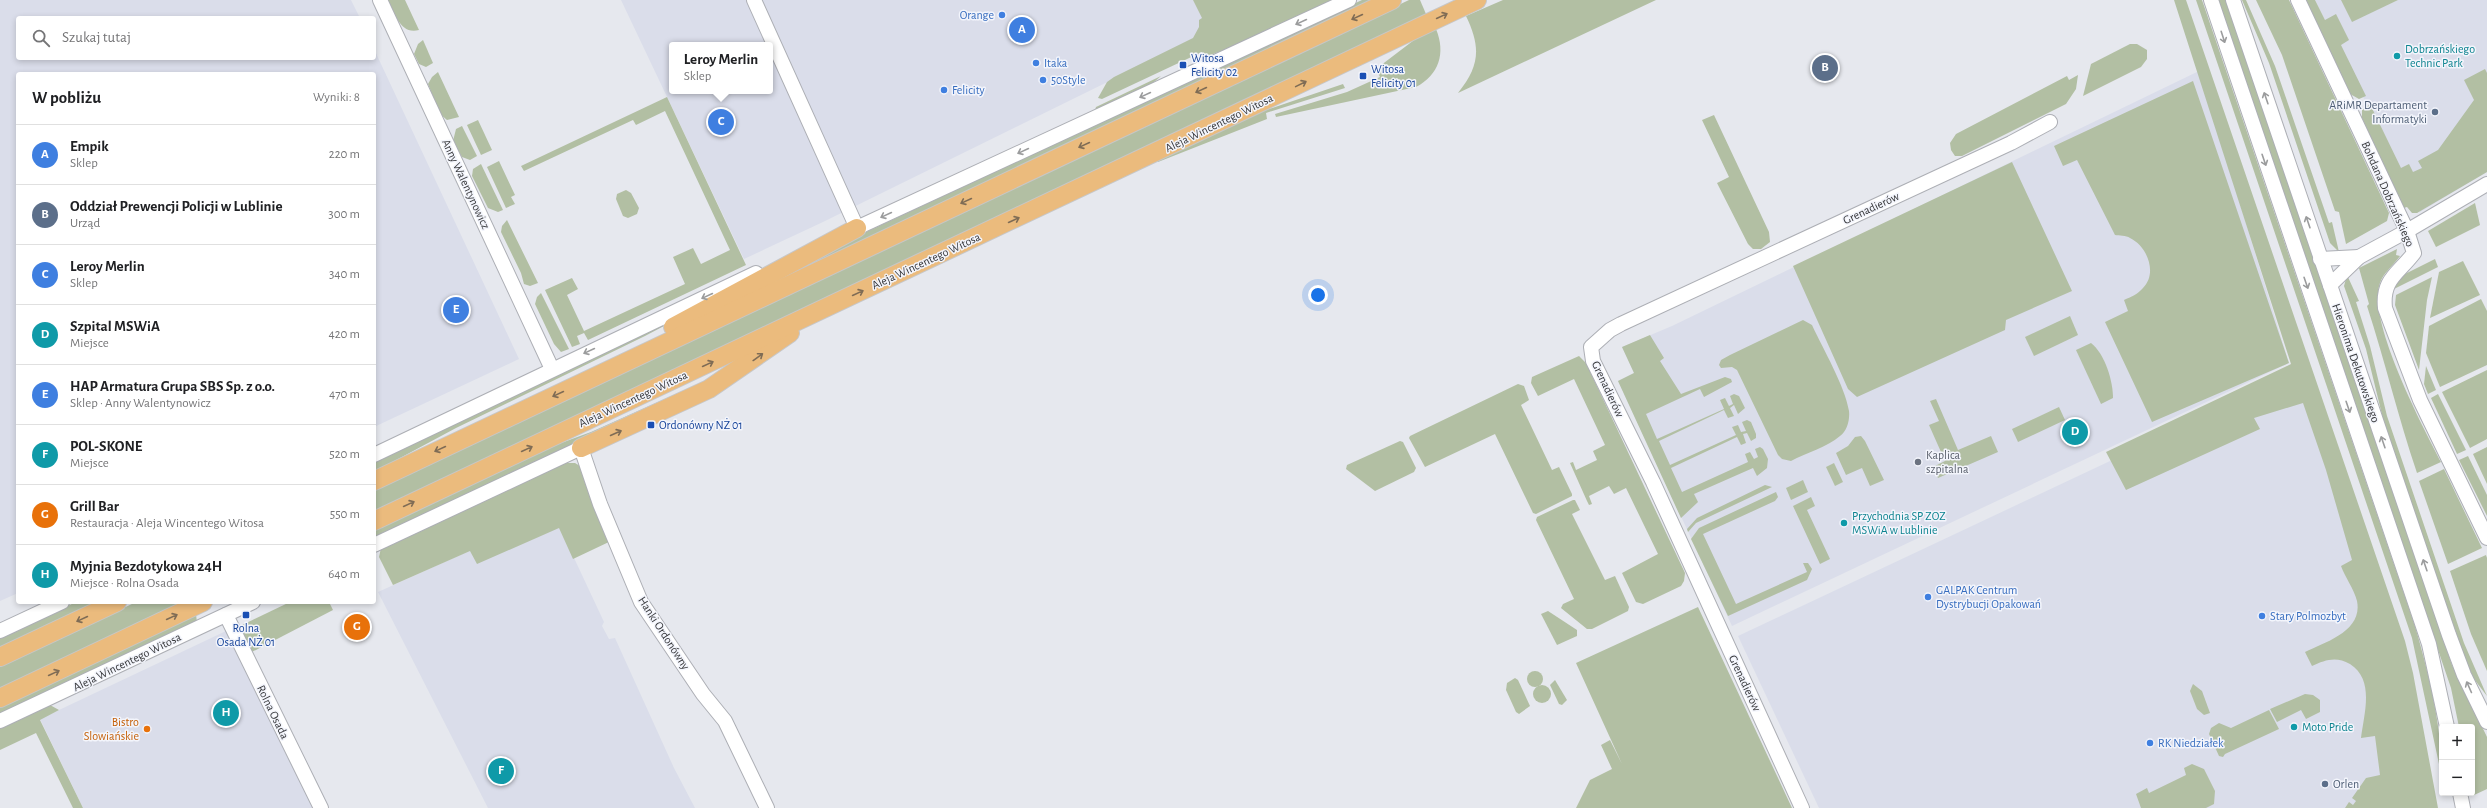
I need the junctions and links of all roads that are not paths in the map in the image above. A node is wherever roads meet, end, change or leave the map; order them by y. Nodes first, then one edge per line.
1 (380, 0) edge
2 (754, 0) edge
3 (1349, 0) edge
4 (1392, 0) edge
5 (2211, 0) edge
6 (2233, 0) edge
7 (2298, 0) edge
8 (1472, 2) edge
9 (773, 42) edge
10 (773, 42) edge
11 (2050, 122) dead end
12 (1149, 169) dead end
13 (2487, 184) edge
14 (1043, 206) junction
15 (857, 228) junction
16 (2407, 231) junction
17 (2359, 256) junction
18 (2320, 258) junction
19 (2330, 285) junction
20 (823, 309) junction
21 (618, 365) junction
22 (552, 369) junction
23 (581, 448) junction
24 (376, 454) edge
25 (376, 480) edge
26 (376, 520) edge
27 (2487, 538) edge
28 (376, 544) edge
29 (58, 604) edge
30 (113, 604) edge
31 (199, 604) edge
32 (249, 604) edge
33 (226, 615) junction
34 (0, 630) edge
35 (0, 657) edge
36 (0, 698) edge
37 (0, 721) edge
38 (2487, 722) edge
39 (2446, 724) edge
40 (2461, 796) edge
41 (321, 808) edge
42 (768, 808) edge
43 (1802, 808) edge
44 (2463, 808) edge

1 - 22 street, Anny Walentynowicz
2 - 10 street
3 -> 15 street
4 -> 21 main road
5 -> 39 street, Hieronima Dekutowskiego
18 -> 6 street, Hieronima Dekutowskiego
7 - 16 street, Bohdana Dobrzańskiego
14 -> 8 main road, Aleja Wincentego Witosa
9 - 15 street
11 - 43 street, Grenadierów
12 - 14 main road
13 - 16 street
20 -> 14 main road, Aleja Wincentego Witosa
15 - 21 main road
15 -> 22 street
16 - 17 street
16 - 27 street, Bohdana Dobrzańskiego
17 - 18 street
17 - 19 street
18 - 19 street, Hieronima Dekutowskiego
38 -> 19 street, Hieronima Dekutowskiego
23 -> 20 main road
26 -> 20 main road, Aleja Wincentego Witosa
21 -> 25 main road
22 - 24 street
23 - 28 street, Aleja Wincentego Witosa
23 - 42 street, Hanki Ordonówny
29 - 34 street
30 -> 35 main road
36 -> 31 main road, Aleja Wincentego Witosa
32 - 33 street, Aleja Wincentego Witosa
33 - 37 street, Aleja Wincentego Witosa
33 - 41 street, Rolna Osada
40 - 44 street

